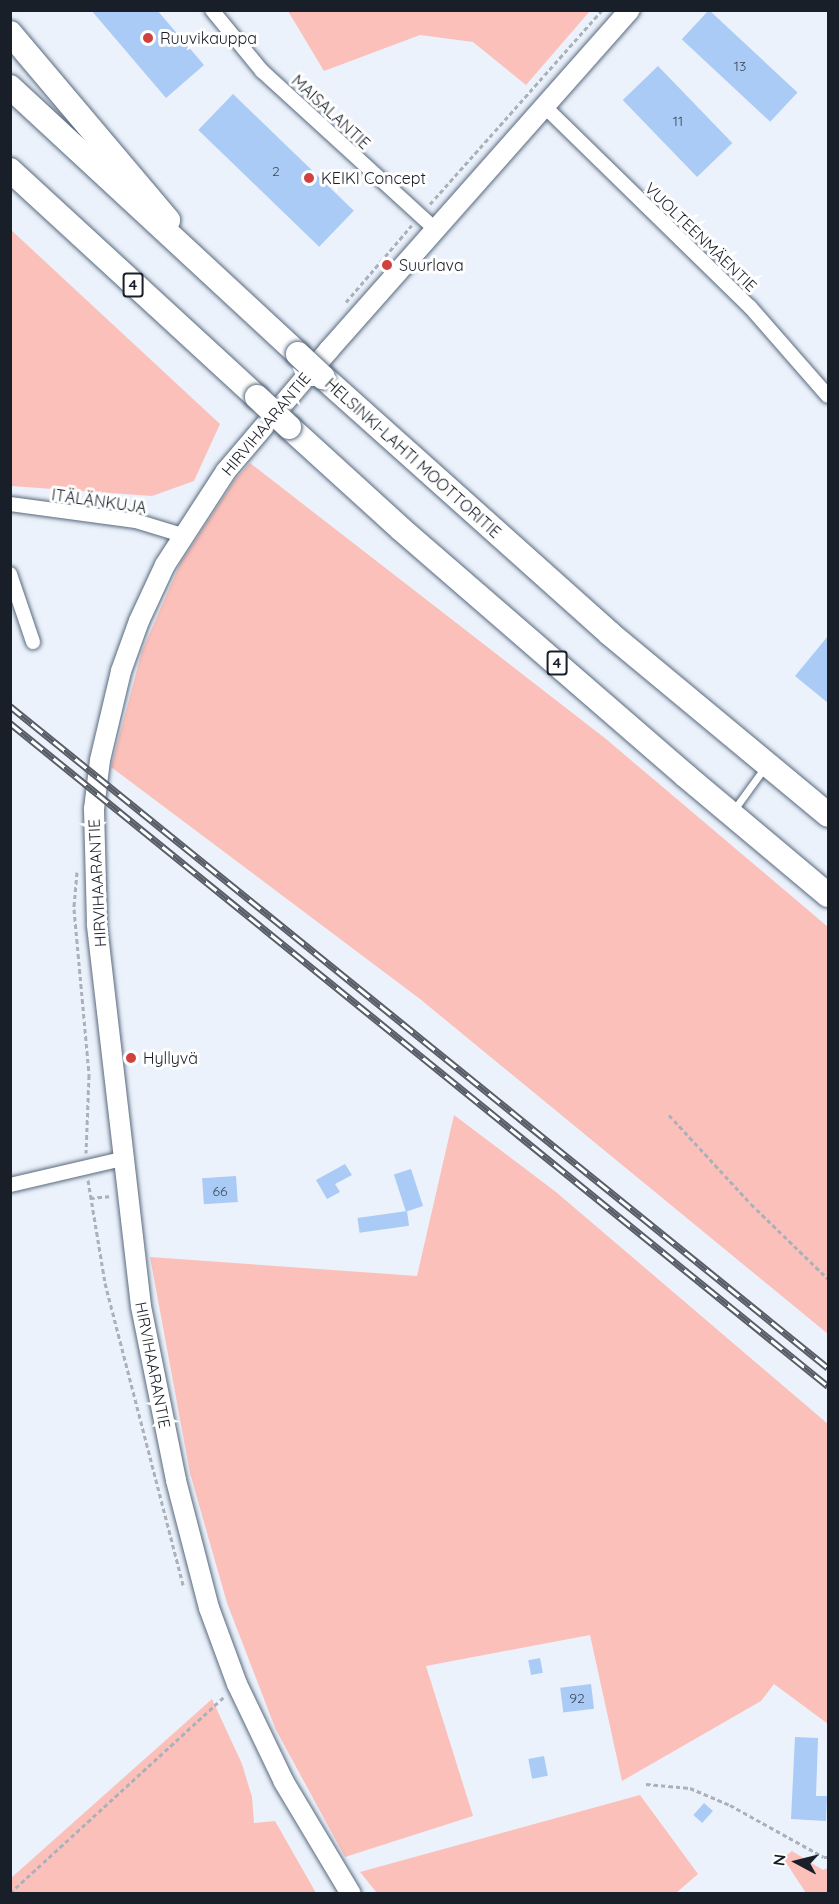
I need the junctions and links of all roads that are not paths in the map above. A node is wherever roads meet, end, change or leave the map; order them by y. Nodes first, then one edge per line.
1 (212, 10) edge
2 (630, 10) edge
3 (10, 33) edge
4 (10, 87) edge
5 (545, 107) junction
6 (10, 170) edge
7 (436, 230) junction
8 (213, 278) junction
9 (828, 396) edge
10 (10, 504) edge
11 (182, 535) junction
12 (10, 574) edge
13 (33, 642) dead end
14 (766, 765) junction
15 (731, 813) junction
16 (828, 815) edge
17 (828, 895) edge
18 (122, 1159) junction
19 (10, 1185) edge
20 (351, 1893) edge

1 - 7 street, MAISALANTIE
2 - 5 street, HIRVIHAARANTIE
3 - 8 highway
4 - 8 highway, HELSINKI-LAHTI MOOTTORITIE
5 - 7 street, HIRVIHAARANTIE
5 - 9 street, VUOLTEENMÄENTIE
6 - 15 highway, 4, bridge
7 - 11 street, HIRVIHAARANTIE
8 - 14 highway, HELSINKI-LAHTI MOOTTORITIE, bridge
10 - 11 street, ITÄLÄNKUJA
11 - 18 street, HIRVIHAARANTIE
12 - 13 street
14 - 15 lane
14 - 16 highway, HELSINKI-LAHTI MOOTTORITIE
15 - 17 highway, 4
18 - 19 street
18 - 20 street, HIRVIHAARANTIE

